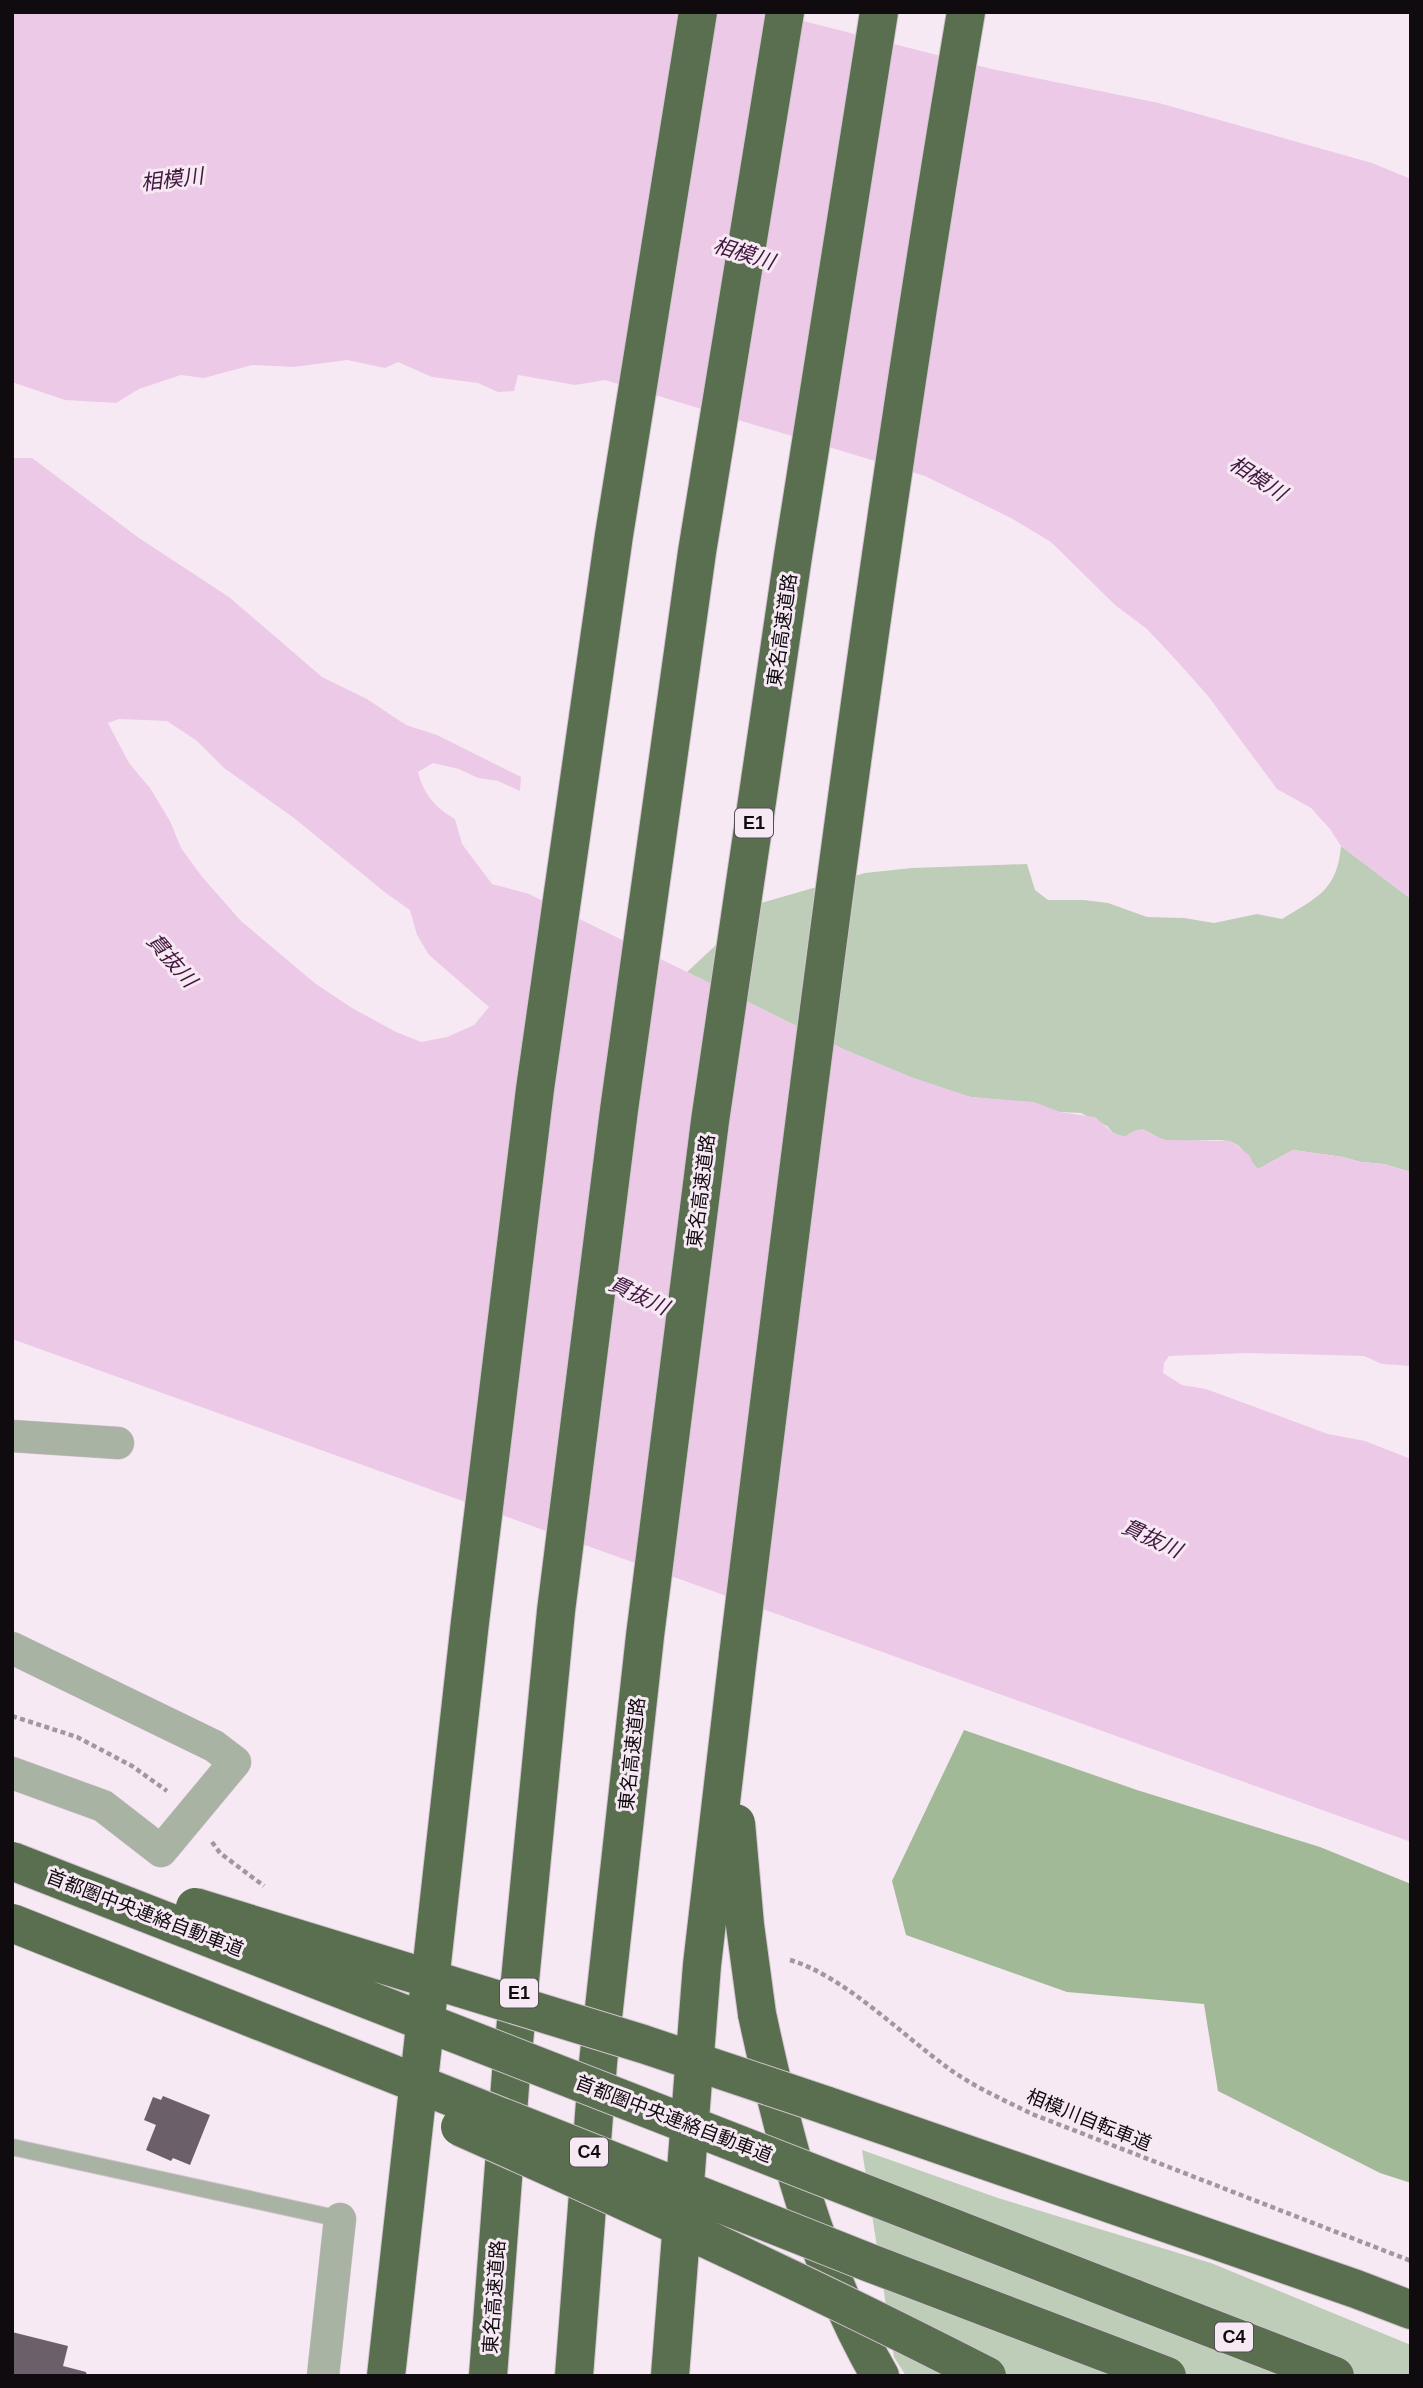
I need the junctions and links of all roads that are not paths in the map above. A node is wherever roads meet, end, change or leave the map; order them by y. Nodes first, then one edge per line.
1 (698, 12) edge
2 (785, 12) edge
3 (879, 12) edge
4 (967, 12) edge
5 (12, 1436) edge
6 (118, 1443) dead end
7 (12, 1648) edge
8 (738, 1656) junction
9 (12, 1773) edge
10 (12, 1851) edge
11 (12, 1861) edge
12 (12, 1923) edge
13 (12, 1940) edge
14 (12, 2147) edge
15 (341, 2219) joint
16 (1411, 2311) edge
17 (323, 2376) edge
18 (386, 2376) edge
19 (488, 2376) edge
20 (574, 2376) edge
21 (670, 2376) edge
22 (880, 2376) edge
23 (987, 2376) edge
24 (1167, 2376) edge
25 (1335, 2376) edge

1 - 18 highway, bridge
2 - 19 highway, 東名高速道路 / E1
3 - 20 highway, 東名高速道路 / E1
4 - 8 highway
5 - 6 street
7 - 9 street
8 - 21 highway, bridge
8 - 22 highway, bridge
10 - 16 highway, bridge
11 - 25 highway, 首都圏中央連絡自動車道 / C4, bridge
12 - 24 highway, C4, bridge
13 - 23 highway, bridge
14 - 15 lane
15 - 17 street

